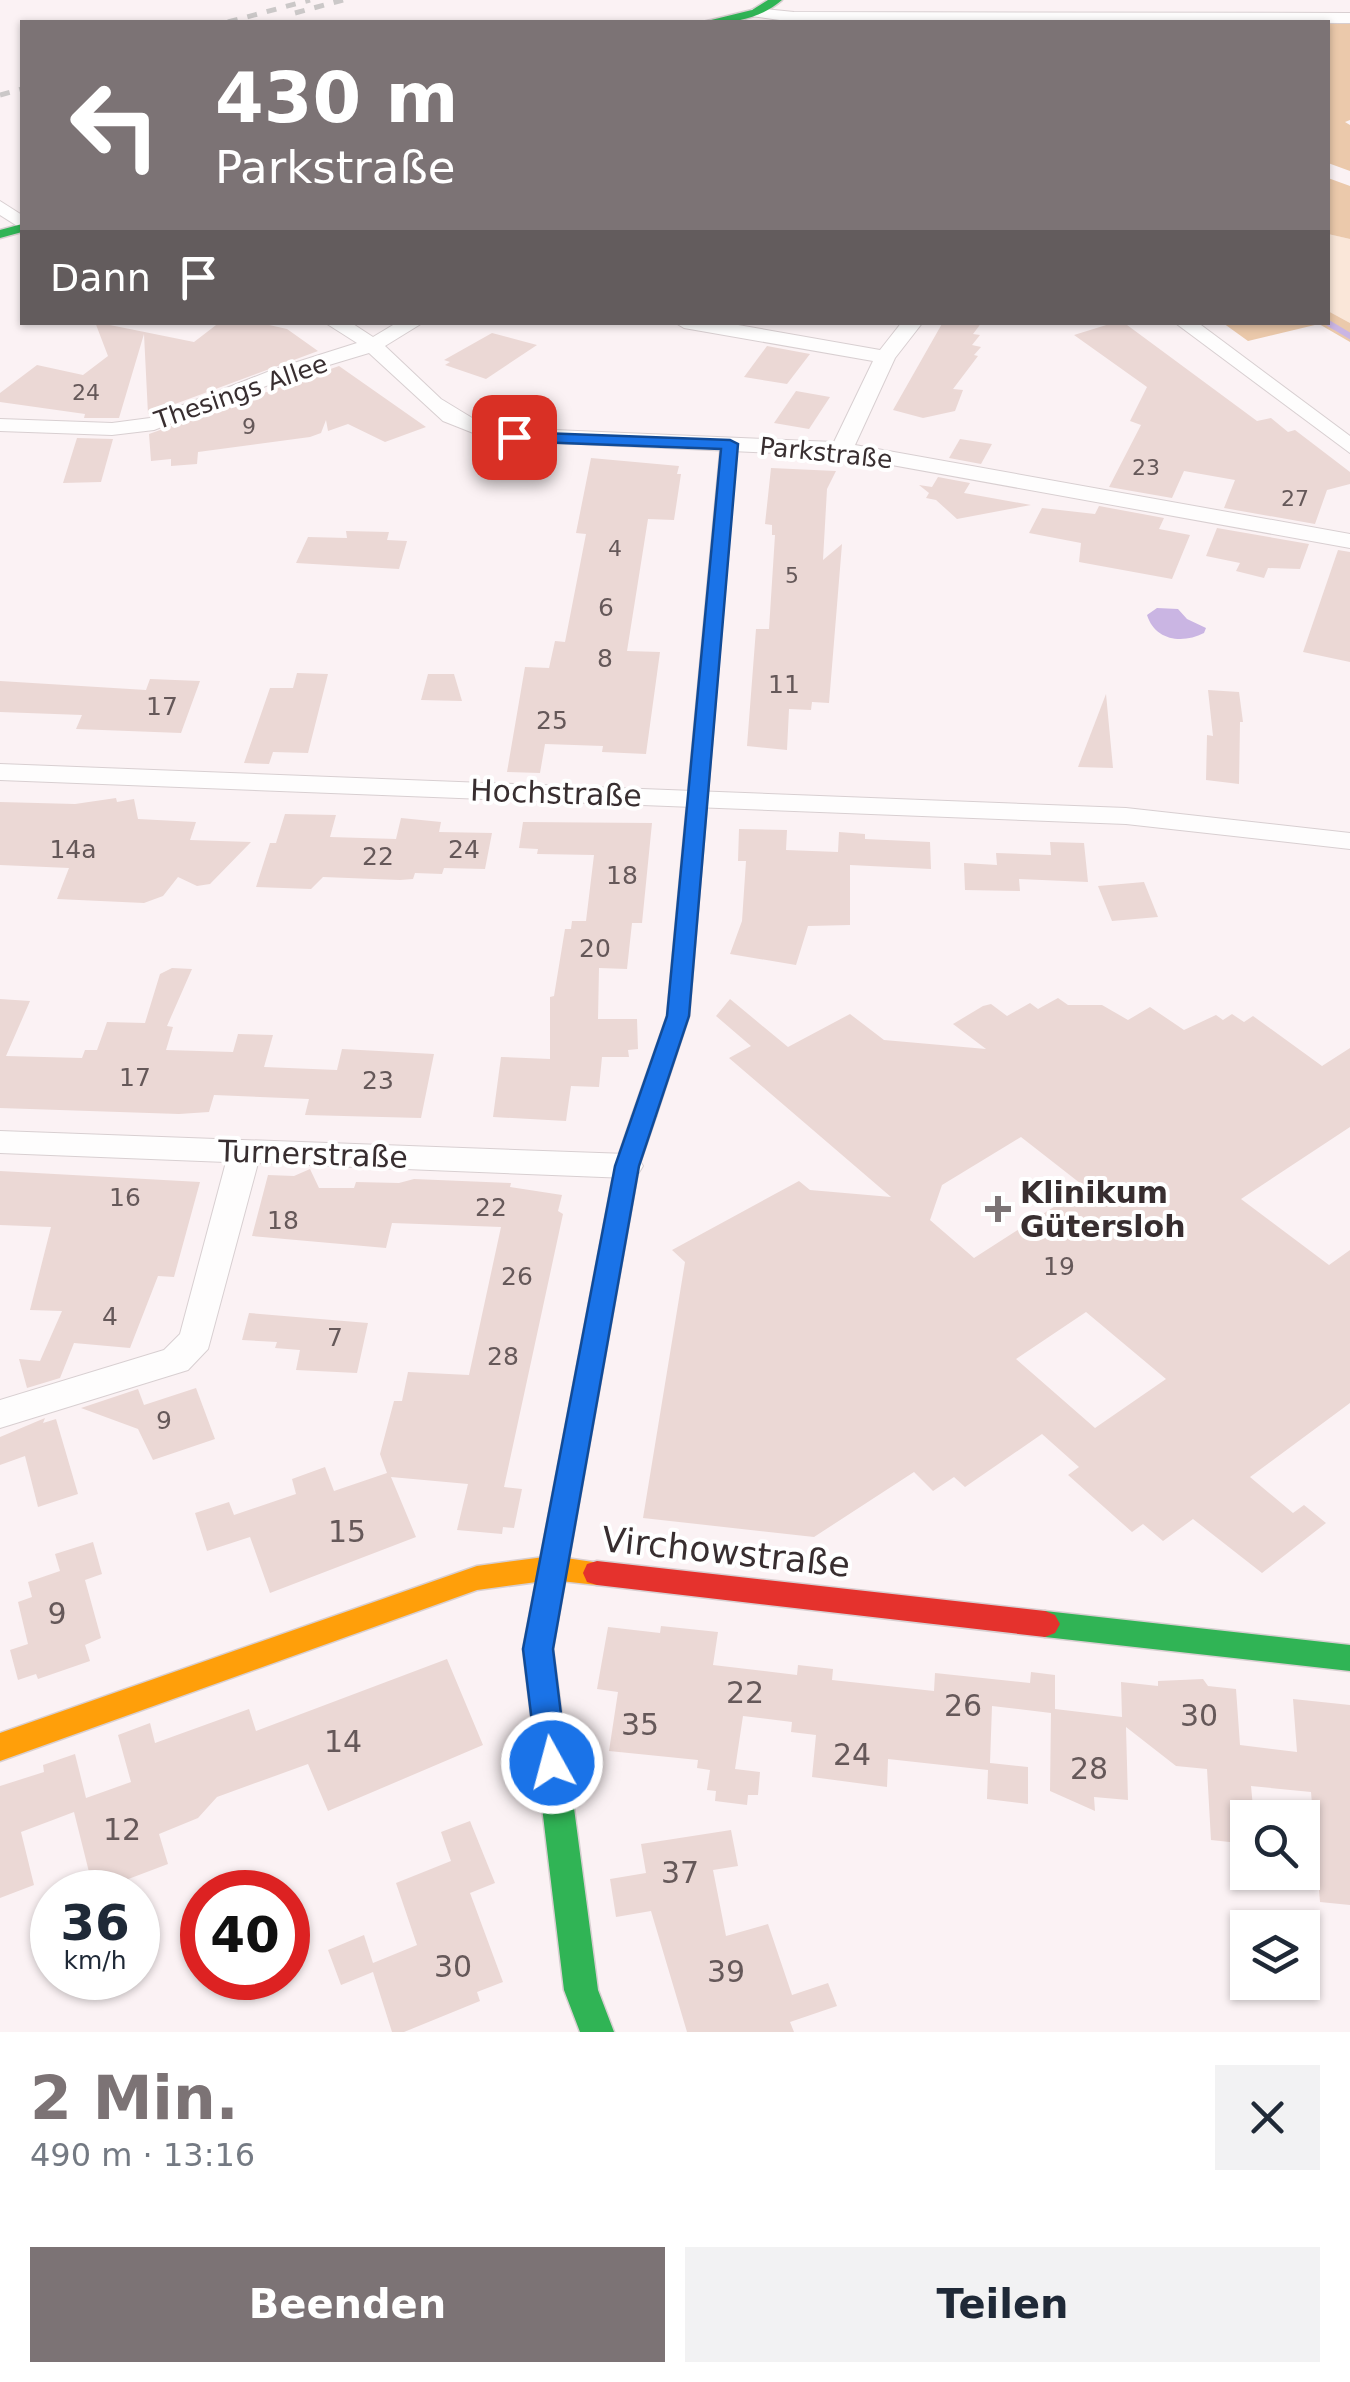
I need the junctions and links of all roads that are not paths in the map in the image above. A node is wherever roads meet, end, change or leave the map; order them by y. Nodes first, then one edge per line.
1 (776, 0) edge
2 (1304, 0) edge
3 (760, 18) edge
4 (1313, 18) junction
5 (1350, 18) edge
6 (734, 20) edge
7 (0, 206) edge
8 (20, 224) edge
9 (339, 325) edge
10 (409, 325) edge
11 (701, 325) edge
12 (912, 325) edge
13 (1188, 325) edge
14 (373, 345) junction
15 (885, 358) junction
16 (0, 425) edge
17 (730, 444) junction
18 (1350, 446) edge
19 (842, 449) junction
20 (1350, 541) edge
21 (0, 772) edge
22 (697, 798) junction
23 (1350, 841) edge
24 (0, 1142) edge
25 (245, 1151) junction
26 (627, 1166) junction
27 (0, 1414) edge
28 (552, 1568) junction
29 (1350, 1658) edge
30 (0, 1747) edge
31 (597, 2032) edge

1 - 3 street
2 - 4 street
3 - 4 street
3 - 6 street
4 - 5 street
7 - 8 street
9 - 14 street, Parkstraße
10 - 14 street, Thesings Allee
11 - 15 street
12 - 15 street
13 - 18 street
14 - 16 street, Thesings Allee
14 - 17 street, Parkstraße
15 - 19 street
17 - 19 street, Parkstraße
17 - 22 street
19 - 20 street, Parkstraße
21 - 22 street, Hochstraße
22 - 23 street, Hochstraße
22 - 26 street
24 - 25 street, Turnerstraße
25 - 26 street, Turnerstraße
25 - 27 street
26 - 28 street
28 - 29 street, Virchowstraße
28 - 30 street, Virchowstraße
28 - 31 street

